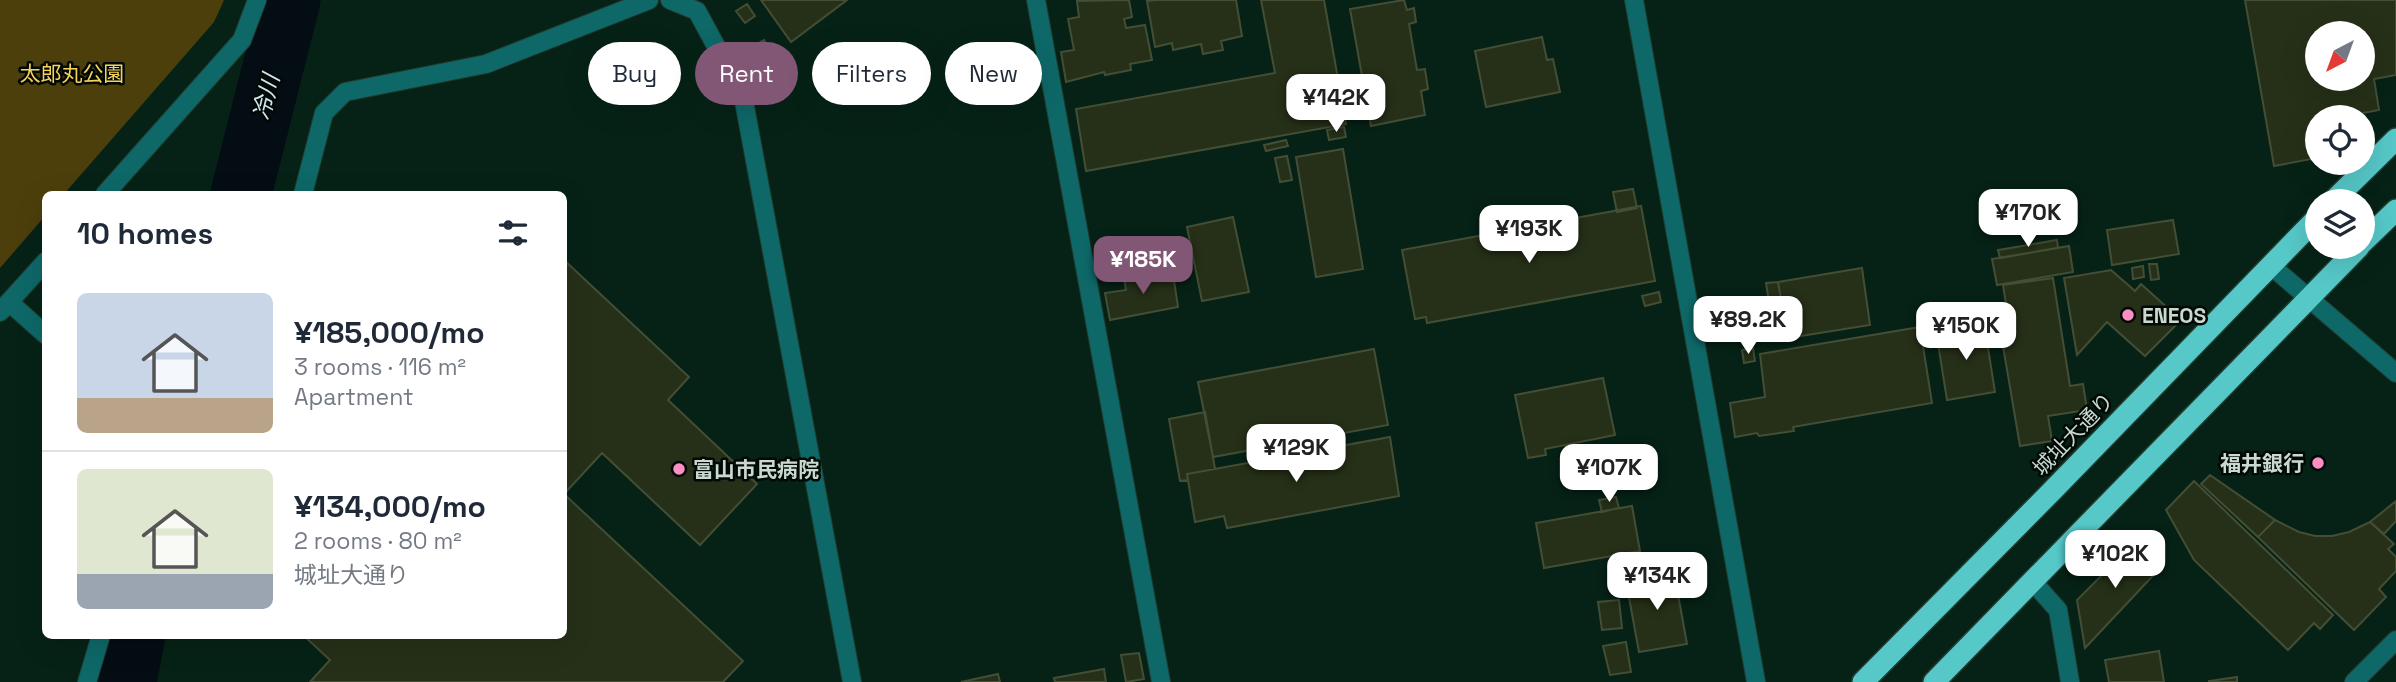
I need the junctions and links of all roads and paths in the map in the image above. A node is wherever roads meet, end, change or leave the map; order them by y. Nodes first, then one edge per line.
1 (257, 0) edge
2 (649, 0) edge
3 (670, 0) edge
4 (1036, 0) edge
5 (1634, 0) edge
6 (2396, 139) edge
7 (2345, 189) edge
8 (107, 191) edge
9 (304, 191) edge
10 (2396, 210) edge
11 (2305, 230) edge
12 (2375, 231) edge
13 (2347, 259) edge
14 (42, 265) edge
15 (2270, 265) junction
16 (2308, 298) junction
17 (5, 307) edge
18 (42, 332) edge
19 (2396, 373) edge
20 (2033, 582) junction
21 (100, 639) edge
22 (2396, 640) edge
23 (87, 682) edge
24 (852, 682) edge
25 (1161, 682) edge
26 (1756, 682) edge
27 (1863, 682) edge
28 (1934, 682) edge
29 (2070, 682) edge
30 (2354, 682) edge

1 - 8 street
2 - 9 street
3 - 24 street
4 - 25 street
5 - 26 street
6 - 7 highway
10 - 12 highway
11 - 15 highway, 城址大通り
13 - 16 highway
14 - 17 street
15 - 16 street
15 - 27 highway, 城址大通り
16 - 19 street
16 - 20 highway
17 - 18 street
20 - 28 highway
20 - 29 street
21 - 23 street
22 - 30 street

